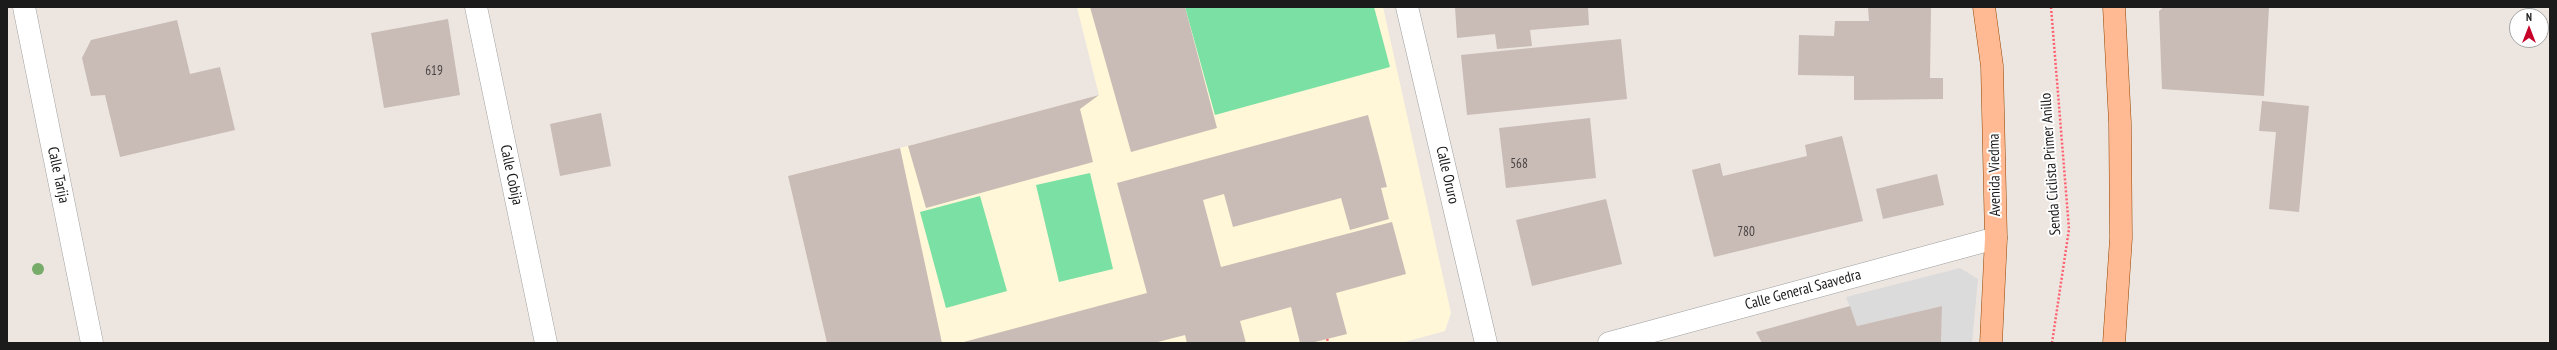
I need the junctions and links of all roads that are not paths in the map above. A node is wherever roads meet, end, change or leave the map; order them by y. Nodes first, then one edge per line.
1 (24, 7) edge
2 (476, 7) edge
3 (1407, 7) edge
4 (1984, 7) edge
5 (2115, 10) edge
6 (1996, 238) junction
7 (92, 343) edge
8 (546, 343) edge
9 (1486, 343) edge
10 (1609, 343) edge
11 (1991, 343) edge
12 (2114, 343) edge

1 - 7 street, Calle Tarija
2 - 8 street, Calle Cobija
3 - 9 street, Calle Oruro
4 - 6 main road, Avenida Viedma
5 - 12 main road
6 - 10 street, Calle General Saavedra
6 - 11 main road, Avenida Viedma

